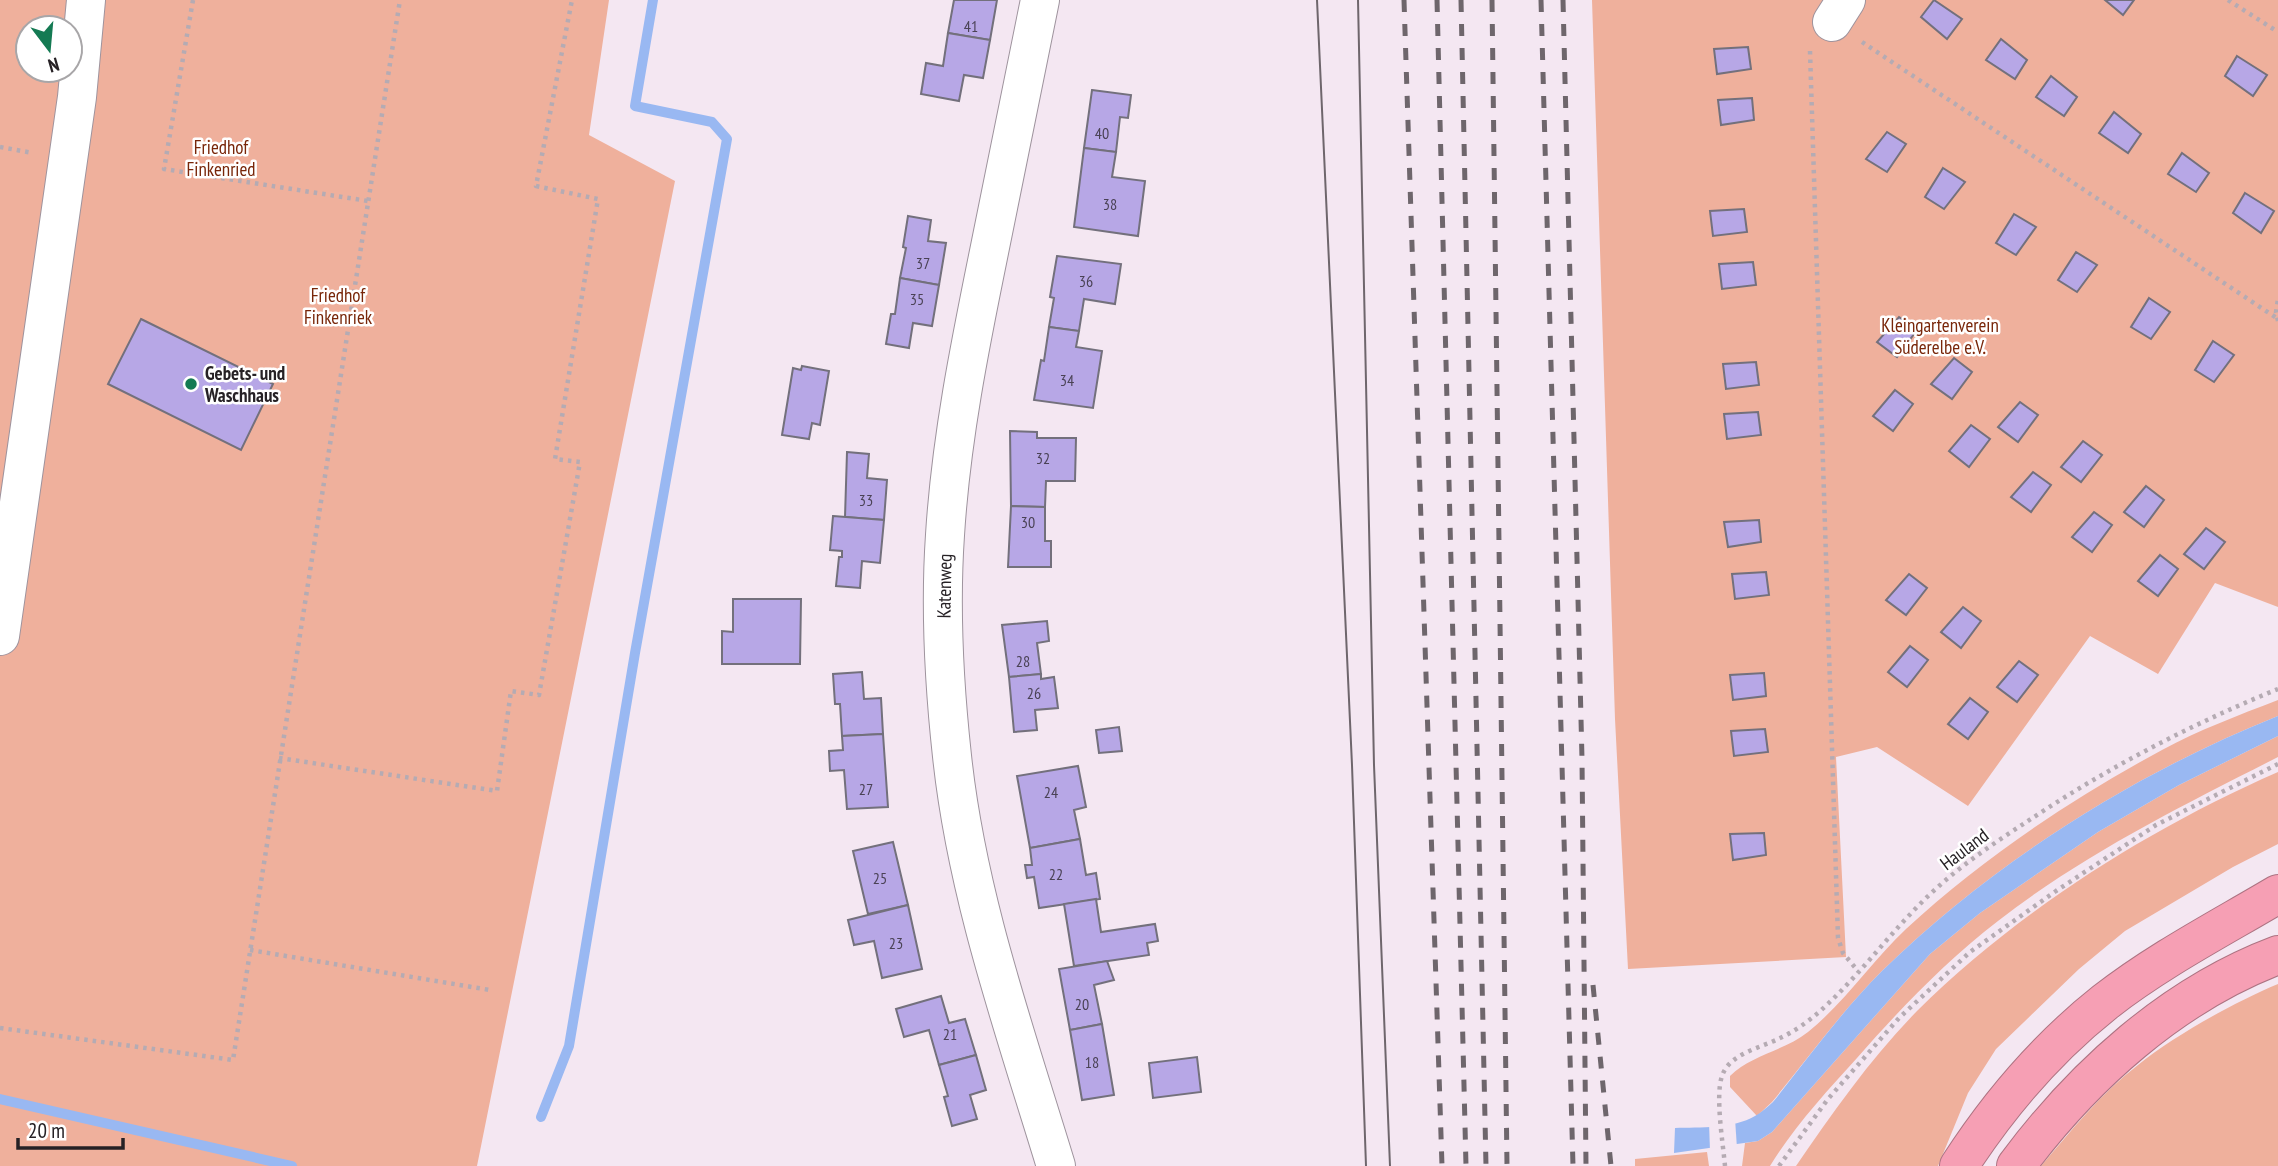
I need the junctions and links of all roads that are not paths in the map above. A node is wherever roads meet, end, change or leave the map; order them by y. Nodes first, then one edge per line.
1 (86, 0) edge
2 (1040, 0) edge
3 (0, 636) edge
4 (2278, 894) edge
5 (2278, 955) edge
6 (1056, 1166) edge
7 (1959, 1166) edge
8 (2016, 1166) edge

1 - 3 street
2 - 6 street, Katenweg
4 - 7 highway
5 - 8 highway

